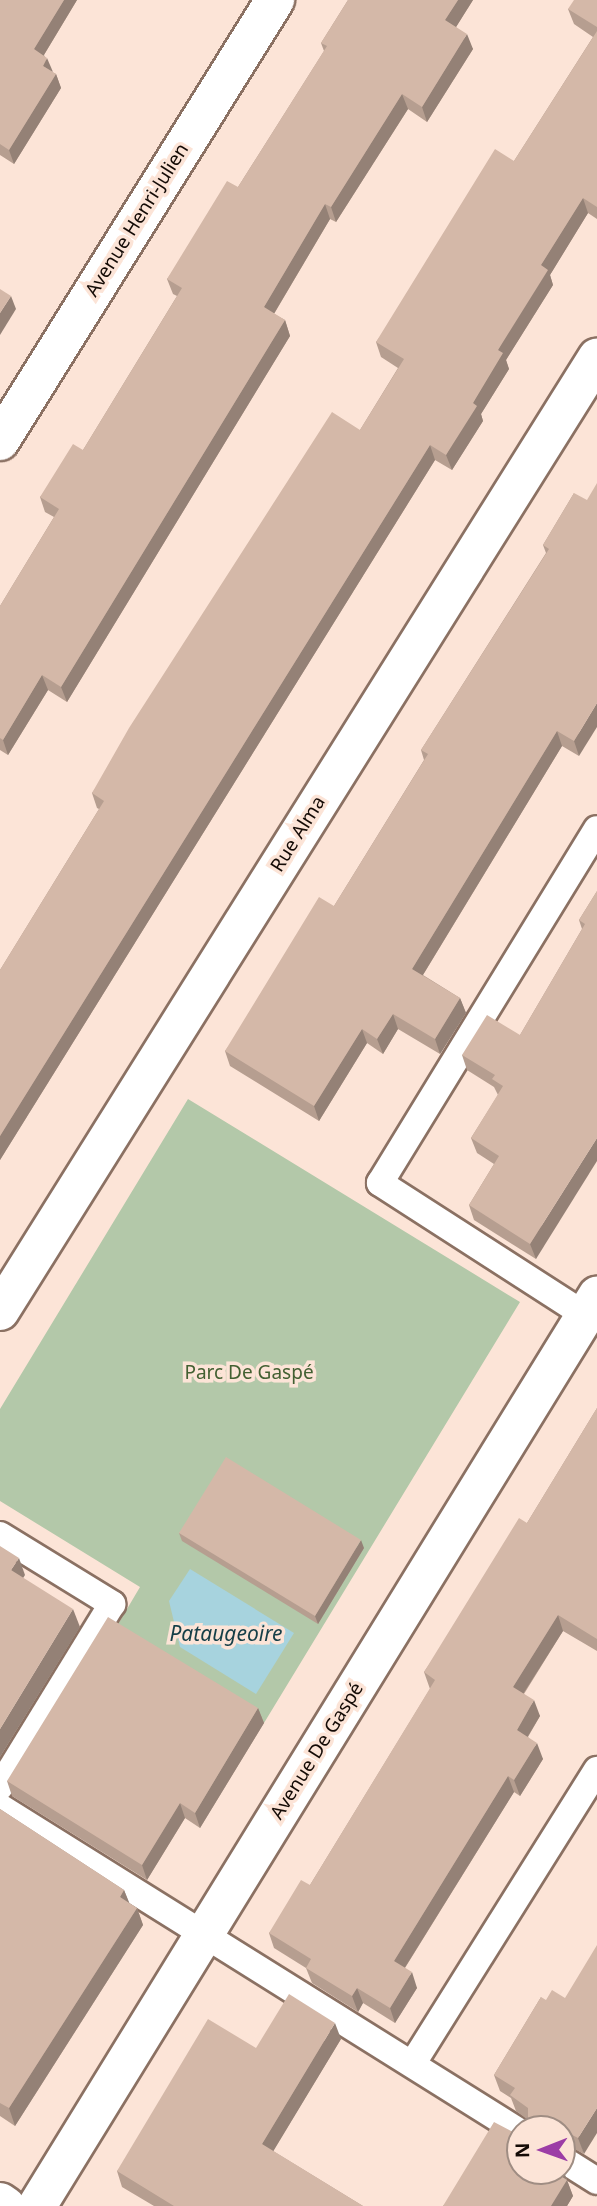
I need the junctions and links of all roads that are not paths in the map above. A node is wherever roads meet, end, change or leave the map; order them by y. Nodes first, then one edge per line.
1 (275, 0) edge
2 (597, 358) edge
3 (0, 441) edge
4 (597, 829) edge
5 (591, 1306) edge
6 (0, 1311) edge
7 (0, 1535) edge
8 (597, 1769) edge
9 (0, 1787) edge
10 (0, 1808) edge
11 (206, 1932) junction
12 (413, 2063) junction
13 (506, 2123) edge
14 (576, 2168) edge
15 (597, 2181) edge
16 (0, 2202) edge
17 (6, 2206) edge
18 (37, 2206) edge

1 - 3 street, Avenue Henri-Julien
2 - 6 street, Rue Alma
4 - 5 lane
5 - 11 street, Avenue De Gaspé
7 - 9 lane
8 - 12 lane
10 - 11 lane
11 - 12 lane
11 - 18 street, Avenue De Gaspé
12 - 13 lane
14 - 15 lane
16 - 17 street

